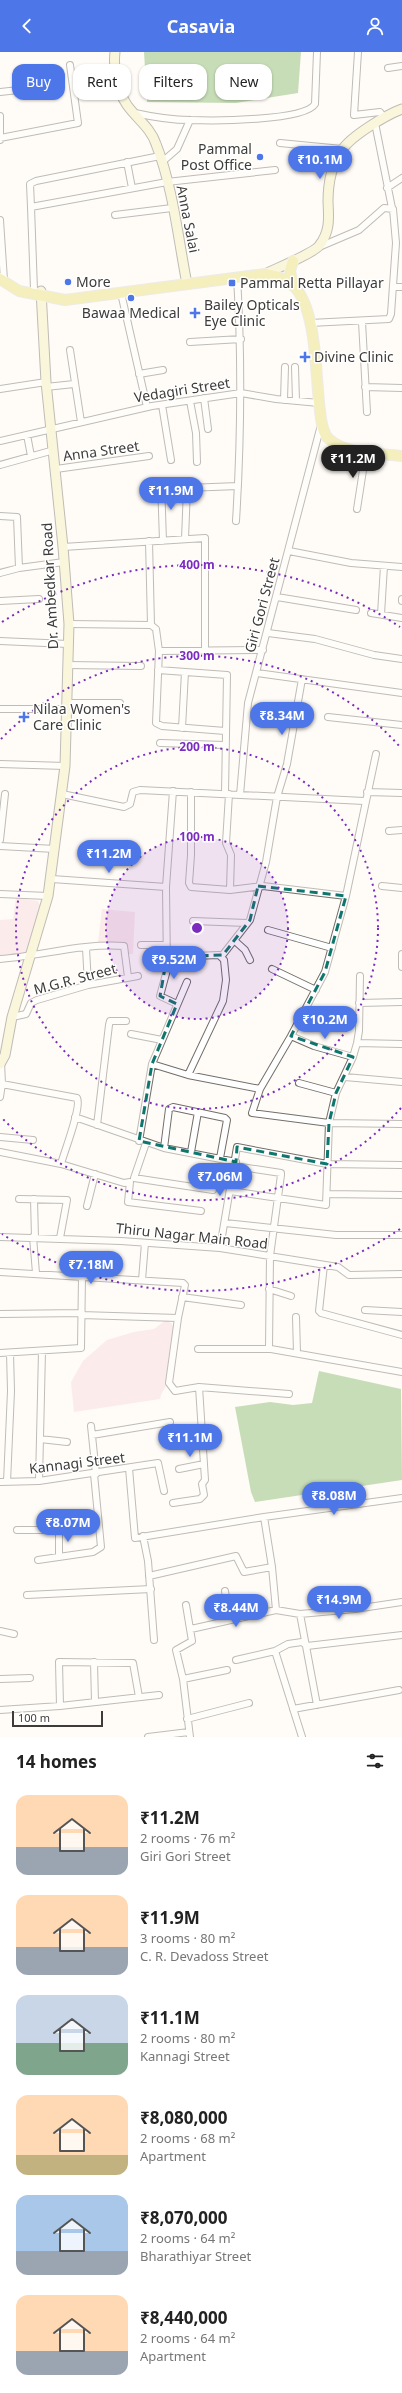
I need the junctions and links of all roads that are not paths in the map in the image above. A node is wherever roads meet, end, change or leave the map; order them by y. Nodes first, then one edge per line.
1 (115, 52) edge
2 (317, 52) edge
3 (358, 52) edge
4 (70, 65) dead end
5 (402, 66) edge
6 (388, 68) dead end
7 (12, 90) edge
8 (0, 92) edge
9 (402, 109) edge
10 (135, 113) junction
11 (0, 116) edge
12 (384, 118) junction
13 (190, 120) junction
14 (375, 123) junction
15 (0, 139) edge
16 (280, 143) dead end
17 (342, 149) junction
18 (161, 159) junction
19 (127, 162) junction
20 (275, 170) dead end
21 (402, 178) edge
22 (167, 182) junction
23 (132, 188) junction
24 (387, 188) junction
25 (31, 207) junction
26 (172, 208) junction
27 (392, 208) junction
28 (116, 215) dead end
29 (0, 220) edge
30 (399, 243) edge
31 (318, 247) junction
32 (293, 260) junction
33 (265, 274) junction
34 (237, 277) junction
35 (2, 280) edge
36 (187, 284) junction
37 (293, 286) junction
38 (393, 287) junction
39 (402, 287) edge
40 (39, 293) junction
41 (121, 293) junction
42 (362, 322) junction
43 (310, 324) junction
44 (241, 339) junction
45 (190, 342) dead end
46 (70, 350) dead end
47 (285, 367) dead end
48 (295, 367) dead end
49 (163, 370) dead end
50 (139, 374) junction
51 (46, 384) junction
52 (74, 384) junction
53 (365, 387) junction
54 (402, 388) edge
55 (0, 390) edge
56 (241, 393) junction
57 (204, 398) junction
58 (190, 400) junction
59 (284, 400) junction
60 (296, 401) junction
61 (319, 403) junction
62 (162, 405) junction
63 (147, 408) junction
64 (367, 412) dead end
65 (81, 422) junction
66 (322, 424) junction
67 (51, 429) junction
68 (208, 429) dead end
69 (27, 434) junction
70 (0, 441) edge
71 (54, 450) junction
72 (366, 451) junction
73 (32, 456) junction
74 (149, 456) dead end
75 (402, 456) edge
76 (171, 460) dead end
77 (197, 462) dead end
78 (0, 464) edge
79 (56, 469) junction
80 (161, 482) dead end
81 (238, 486) junction
82 (357, 509) dead end
83 (0, 516) edge
84 (236, 521) dead end
85 (185, 539) junction
86 (162, 541) junction
87 (149, 542) junction
88 (63, 547) junction
89 (289, 551) junction
90 (64, 562) junction
91 (384, 566) junction
92 (402, 567) edge
93 (19, 568) junction
94 (0, 573) edge
95 (277, 597) junction
96 (39, 599) dead end
97 (0, 600) edge
98 (356, 610) dead end
99 (371, 613) dead end
100 (381, 614) junction
101 (402, 618) edge
102 (69, 624) junction
103 (151, 626) junction
104 (268, 633) junction
105 (0, 641) edge
106 (68, 644) junction
107 (263, 650) junction
108 (205, 651) junction
109 (159, 652) junction
110 (402, 659) edge
111 (68, 665) junction
112 (141, 666) dead end
113 (158, 670) junction
114 (185, 672) junction
115 (256, 673) junction
116 (302, 679) junction
117 (402, 693) edge
118 (120, 703) dead end
119 (66, 706) junction
120 (0, 709) edge
121 (328, 716) dead end
122 (402, 725) edge
123 (182, 728) junction
124 (225, 731) junction
125 (160, 743) dead end
126 (225, 746) junction
127 (376, 754) dead end
128 (0, 764) edge
129 (65, 766) junction
130 (173, 791) junction
131 (191, 792) junction
132 (367, 792) junction
133 (402, 793) edge
134 (5, 794) dead end
135 (62, 794) junction
136 (227, 794) junction
137 (240, 795) junction
138 (277, 797) junction
139 (364, 801) junction
140 (402, 830) edge
141 (389, 831) dead end
142 (0, 840) edge
143 (0, 846) edge
144 (56, 849) junction
145 (52, 879) junction
146 (258, 886) junction
147 (382, 886) dead end
148 (166, 887) junction
149 (402, 888) edge
150 (230, 890) junction
151 (0, 894) edge
152 (48, 896) junction
153 (346, 896) junction
154 (193, 921) dead end
155 (247, 923) junction
156 (268, 930) dead end
157 (234, 941) junction
158 (141, 945) dead end
159 (166, 945) junction
160 (86, 948) junction
161 (332, 948) junction
162 (402, 954) edge
163 (31, 957) junction
164 (167, 957) junction
165 (221, 957) junction
166 (0, 959) edge
167 (250, 960) dead end
168 (402, 967) edge
169 (272, 969) dead end
170 (138, 976) dead end
171 (360, 976) dead end
172 (128, 977) junction
173 (187, 982) dead end
174 (88, 985) junction
175 (316, 990) junction
176 (402, 1002) edge
177 (360, 1003) junction
178 (177, 1004) junction
179 (12, 1017) junction
180 (126, 1021) dead end
181 (131, 1034) dead end
182 (291, 1036) junction
183 (162, 1040) junction
184 (357, 1043) junction
185 (402, 1044) edge
186 (353, 1057) junction
187 (1, 1063) edge
188 (152, 1064) junction
189 (188, 1075) junction
190 (344, 1076) junction
191 (402, 1082) edge
192 (299, 1083) dead end
193 (2, 1084) junction
194 (260, 1089) junction
195 (336, 1093) junction
196 (0, 1097) edge
197 (198, 1112) junction
198 (75, 1117) junction
199 (329, 1123) junction
200 (402, 1124) edge
201 (97, 1125) junction
202 (0, 1137) edge
203 (32, 1140) dead end
204 (143, 1142) junction
205 (164, 1148) junction
206 (0, 1152) edge
207 (191, 1152) junction
208 (220, 1158) junction
209 (61, 1164) junction
210 (235, 1164) junction
211 (327, 1164) junction
212 (402, 1165) edge
213 (94, 1174) junction
214 (213, 1190) dead end
215 (230, 1191) junction
216 (327, 1194) junction
217 (402, 1195) edge
218 (277, 1198) junction
219 (19, 1199) dead end
220 (34, 1199) junction
221 (88, 1206) dead end
222 (201, 1211) dead end
223 (225, 1223) junction
224 (273, 1228) junction
225 (402, 1235) edge
226 (0, 1237) edge
227 (34, 1238) junction
228 (60, 1238) junction
229 (146, 1243) junction
230 (220, 1248) junction
231 (270, 1256) junction
232 (324, 1265) junction
233 (0, 1272) edge
234 (36, 1273) junction
235 (402, 1274) edge
236 (82, 1276) junction
237 (142, 1280) junction
238 (269, 1289) junction
239 (182, 1296) junction
240 (291, 1296) dead end
241 (241, 1305) dead end
242 (365, 1310) dead end
243 (402, 1312) edge
244 (0, 1314) edge
245 (81, 1314) junction
246 (296, 1317) dead end
247 (178, 1318) junction
248 (402, 1336) edge
249 (198, 1348) dead end
250 (269, 1349) junction
251 (42, 1351) junction
252 (0, 1353) edge
253 (10, 1353) junction
254 (297, 1353) junction
255 (402, 1372) edge
256 (199, 1387) junction
257 (290, 1394) dead end
258 (170, 1422) dead end
259 (91, 1426) dead end
260 (92, 1435) junction
261 (40, 1439) junction
262 (67, 1442) dead end
263 (204, 1464) junction
264 (129, 1468) junction
265 (179, 1469) dead end
266 (95, 1474) junction
267 (39, 1481) junction
268 (3, 1482) edge
269 (164, 1491) dead end
270 (402, 1498) edge
271 (173, 1503) dead end
272 (264, 1517) junction
273 (98, 1518) junction
274 (59, 1528) junction
275 (17, 1530) dead end
276 (143, 1536) junction
277 (59, 1557) junction
278 (38, 1560) dead end
279 (272, 1566) junction
280 (149, 1576) junction
281 (151, 1589) junction
282 (225, 1591) dead end
283 (27, 1595) dead end
284 (402, 1602) edge
285 (186, 1605) dead end
286 (276, 1610) junction
287 (300, 1614) junction
288 (230, 1620) junction
289 (191, 1629) junction
290 (0, 1631) edge
291 (14, 1634) dead end
292 (402, 1636) edge
293 (154, 1640) dead end
294 (307, 1646) junction
295 (275, 1652) junction
296 (236, 1660) dead end
297 (94, 1662) junction
298 (227, 1670) dead end
299 (0, 1678) edge
300 (30, 1678) dead end
301 (183, 1679) junction
302 (399, 1690) dead end
303 (159, 1695) dead end
304 (139, 1697) junction
305 (95, 1702) junction
306 (249, 1703) dead end
307 (318, 1704) junction
308 (60, 1706) junction
309 (293, 1709) junction
310 (0, 1710) edge
311 (188, 1719) junction
312 (189, 1735) edge
313 (148, 1737) edge
314 (300, 1737) edge

1 - 10 street, Anna Salai
2 - 13 street
3 - 12 street
4 - 15 street
5 - 6 street
7 - 8 street
9 - 12 street
10 - 13 street
10 - 18 street, Anna Salai
11 - 15 street
12 - 14 street
13 - 18 street
14 - 17 street
14 - 24 street
16 - 17 street
17 - 31 street
18 - 19 street
18 - 22 street, Anna Salai
19 - 23 street
19 - 25 street
20 - 22 street
21 - 24 street
22 - 23 street
22 - 26 street, Anna Salai
23 - 25 street
24 - 27 street
25 - 40 street
26 - 28 street
26 - 36 street, Anna Salai
27 - 30 street
27 - 31 street
29 - 35 street
30 - 38 street
31 - 32 street
32 - 33 street
32 - 37 main road
33 - 34 main road
33 - 37 main road
34 - 36 main road
34 - 44 street
35 - 40 main road
36 - 41 main road
37 - 43 main road
38 - 39 street
38 - 42 street
40 - 41 main road
40 - 51 street, Dr. Ambedkar Road
41 - 50 street
42 - 43 street
42 - 53 street
43 - 61 main road
44 - 45 street
44 - 56 street
46 - 52 street
47 - 59 street
48 - 60 street
49 - 50 street
50 - 63 street
51 - 52 street
51 - 55 street
51 - 67 street, Dr. Ambedkar Road
52 - 65 street
53 - 54 street
53 - 64 street
56 - 57 street, Vedagiri Street
56 - 59 street, Vedagiri Street
56 - 81 street
57 - 58 street, Vedagiri Street
57 - 68 street
58 - 62 street, Vedagiri Street
58 - 77 street
59 - 60 street, Vedagiri Street
60 - 61 street, Vedagiri Street
61 - 66 main road
62 - 63 street, Vedagiri Street
62 - 76 street
63 - 65 street, Vedagiri Street
65 - 67 street, Vedagiri Street
66 - 72 main road
66 - 89 street, Giri Gori Street
67 - 69 street, Vedagiri Street
67 - 71 street, Dr. Ambedkar Road
69 - 70 street, Vedagiri Street
69 - 73 street
71 - 73 street
71 - 79 street, Dr. Ambedkar Road
72 - 75 main road
72 - 82 street
73 - 78 street
74 - 79 street, Anna Street
79 - 88 street, Dr. Ambedkar Road
80 - 86 street
81 - 84 street
81 - 85 street
83 - 93 street
85 - 86 street
85 - 108 street
86 - 87 street
87 - 88 street
87 - 103 street
88 - 90 street, Dr. Ambedkar Road
89 - 91 street
89 - 95 street, Giri Gori Street
90 - 93 street
90 - 102 street, Dr. Ambedkar Road
91 - 92 street
91 - 100 street
93 - 94 street
95 - 98 street
95 - 104 street, Giri Gori Street
96 - 97 street
99 - 100 street
100 - 101 street
102 - 103 street
102 - 106 street, Dr. Ambedkar Road
103 - 109 street
104 - 107 street, Giri Gori Street
104 - 110 street
105 - 106 street
106 - 111 street, Dr. Ambedkar Road
107 - 108 street
107 - 115 street, Giri Gori Street
108 - 109 street
109 - 113 street
111 - 112 street
111 - 119 street, Dr. Ambedkar Road
113 - 114 street
113 - 123 street
114 - 123 street
114 - 124 street
115 - 116 street
115 - 137 street, Giri Gori Street
116 - 117 street
116 - 138 street
118 - 119 street
119 - 120 street
119 - 129 street, Dr. Ambedkar Road
121 - 122 street
123 - 124 street
124 - 126 street
125 - 126 street
126 - 136 street
127 - 132 street
128 - 129 street
129 - 135 street, Dr. Ambedkar Road
130 - 131 street
130 - 135 street
130 - 148 street
131 - 136 street
131 - 150 street
132 - 133 street
132 - 139 street
134 - 142 street
135 - 144 street, Dr. Ambedkar Road
136 - 137 street
136 - 150 street
137 - 138 street
138 - 139 street
138 - 146 street
139 - 153 street
140 - 141 street
143 - 144 street
144 - 145 street, Dr. Ambedkar Road
145 - 148 street
145 - 152 street, Dr. Ambedkar Road
146 - 150 street
146 - 153 street
146 - 155 street
147 - 149 street
148 - 159 street
151 - 152 street
152 - 163 street, Dr. Ambedkar Road
153 - 161 street
154 - 155 street
155 - 157 street
156 - 161 street
157 - 165 street
157 - 167 street
158 - 159 street
159 - 164 street
160 - 163 street, M.G.R. Street
160 - 172 street, M.G.R. Street
160 - 174 street
161 - 175 street
162 - 168 street
163 - 166 street, M.G.R. Street
163 - 179 street, Dr. Ambedkar Road
164 - 165 street
164 - 178 street
165 - 189 street
169 - 175 street
170 - 172 street, M.G.R. Street
171 - 177 street
172 - 174 street, M.G.R. Street
173 - 178 street
174 - 179 street, M.G.R. Street
175 - 182 street
176 - 177 street
177 - 184 street
178 - 183 street
179 - 187 street, Dr. Ambedkar Road
180 - 201 street
181 - 183 street
182 - 186 street
182 - 194 street
183 - 188 street
184 - 185 street
184 - 186 street
186 - 190 street
187 - 193 street
188 - 189 street
188 - 204 street
189 - 194 street
190 - 191 street
190 - 195 street
192 - 195 street
193 - 196 street
193 - 198 street
194 - 199 street
195 - 199 street
197 - 205 street
197 - 207 street
197 - 208 street
198 - 201 street
198 - 209 street
199 - 200 street
199 - 211 street
201 - 204 street
202 - 203 street
204 - 205 street
204 - 214 street
205 - 207 street
206 - 209 street
207 - 208 street
208 - 210 street
209 - 213 street
210 - 211 street
210 - 215 street
210 - 218 street
211 - 212 street
211 - 216 street
213 - 221 street
213 - 222 street
215 - 218 street
215 - 223 street
216 - 217 street
216 - 218 street
218 - 224 street
219 - 220 street
220 - 227 street
220 - 228 street
223 - 224 street
223 - 230 street
224 - 225 street
224 - 231 street
226 - 227 street, Thiru Nagar Main Road
227 - 228 street, Thiru Nagar Main Road
227 - 234 street
228 - 229 street, Thiru Nagar Main Road
229 - 230 street, Thiru Nagar Main Road
229 - 237 street
230 - 231 street, Thiru Nagar Main Road
231 - 232 street, Thiru Nagar Main Road
231 - 238 street
232 - 235 street, Thiru Nagar Main Road
232 - 248 street
233 - 234 street
234 - 236 street
236 - 237 street
236 - 245 street
237 - 239 street
238 - 240 street
238 - 250 street
239 - 241 street
239 - 247 street
242 - 243 street
244 - 245 street
245 - 247 street
245 - 251 street
246 - 254 street
247 - 256 street
249 - 250 street
250 - 254 street
251 - 253 street
251 - 261 street
252 - 253 street
253 - 268 street
254 - 255 street
256 - 257 street
256 - 263 street
258 - 260 street
259 - 260 street
260 - 266 street
261 - 262 street
261 - 267 street
263 - 265 street
263 - 271 street
264 - 266 street, Kannagi Street
264 - 269 street, Kannagi Street
264 - 276 street
266 - 267 street, Kannagi Street
266 - 273 street
267 - 268 street, Kannagi Street
270 - 272 street
272 - 276 street
272 - 279 street
273 - 274 street
273 - 277 street
274 - 275 street
274 - 277 street
276 - 280 street
277 - 278 street
279 - 280 street
279 - 286 street
280 - 281 street
281 - 283 street
281 - 293 street
282 - 288 street
284 - 287 street
285 - 289 street
286 - 287 street
286 - 288 street
287 - 294 street
288 - 289 street
289 - 301 street
290 - 291 street
292 - 294 street
294 - 295 street
294 - 307 street
295 - 296 street
295 - 309 street
297 - 304 street
297 - 305 street
297 - 308 street
298 - 301 street
299 - 300 street
301 - 311 street
302 - 307 street
303 - 304 street
304 - 305 street
305 - 308 street
306 - 311 street
307 - 309 street
308 - 310 street
309 - 314 street
311 - 312 street
312 - 313 street

